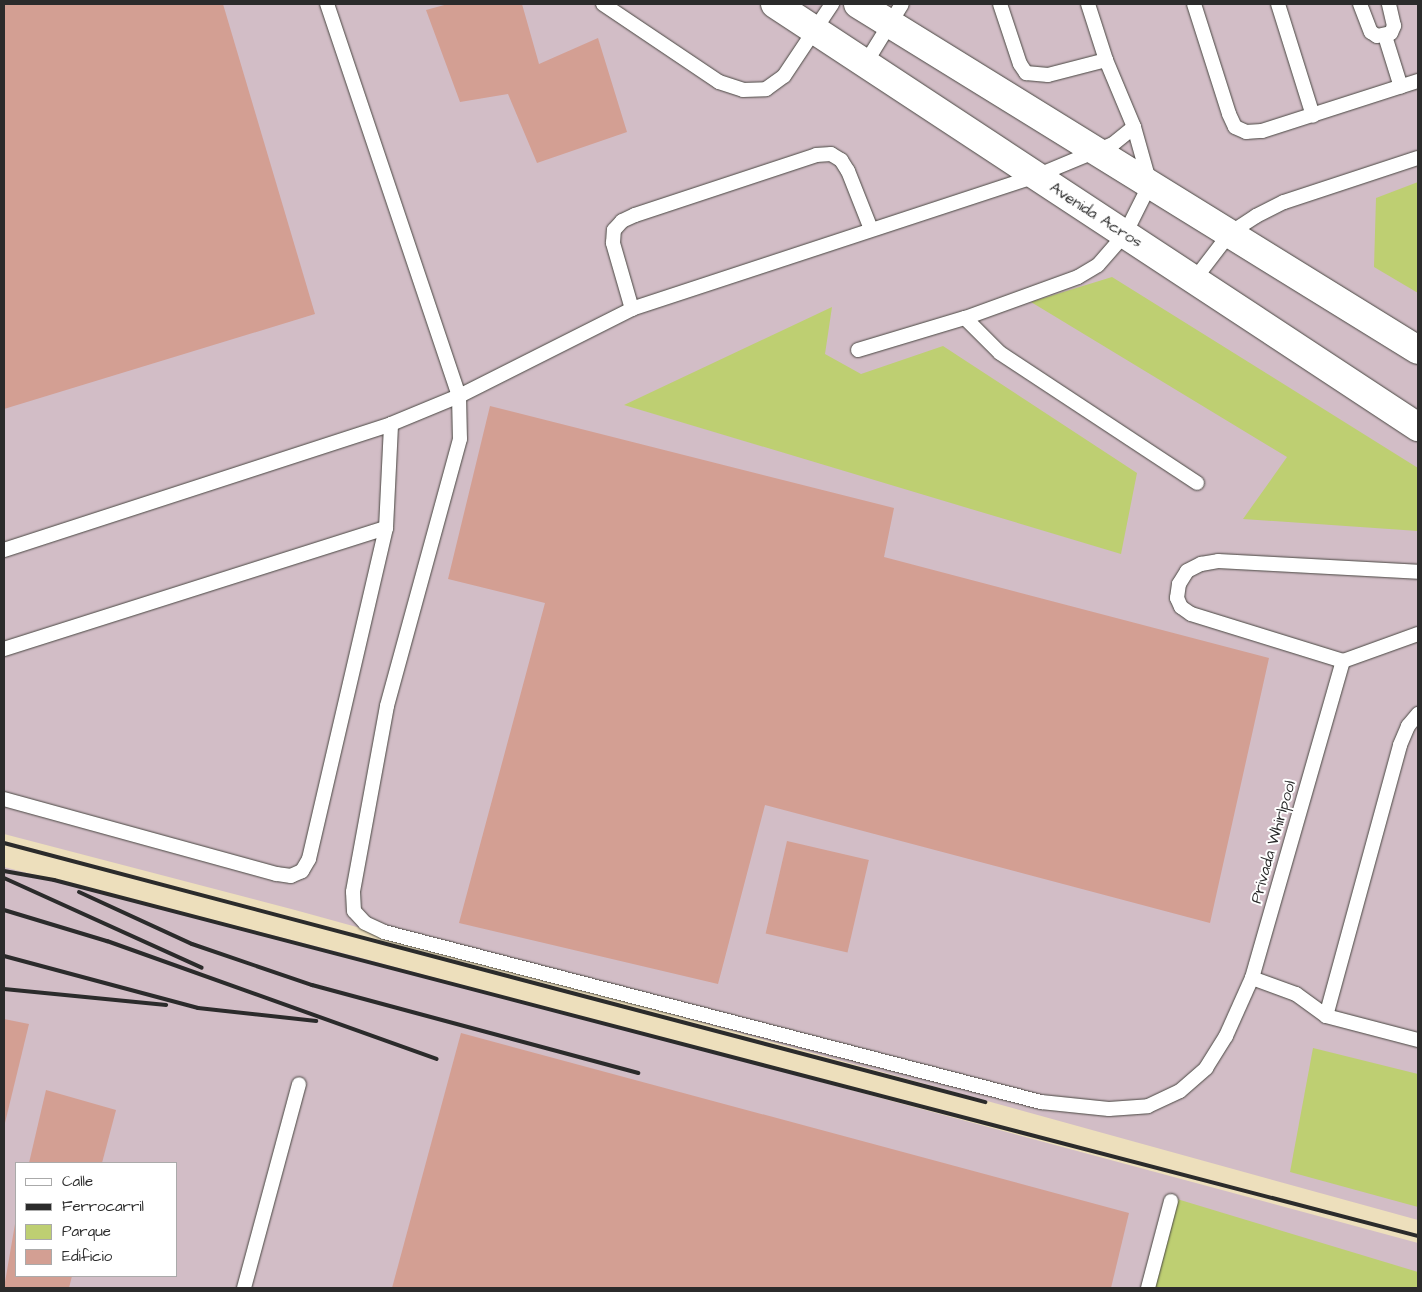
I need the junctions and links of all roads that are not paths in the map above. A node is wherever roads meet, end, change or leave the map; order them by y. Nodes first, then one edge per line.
1 (327, 4) edge
2 (603, 4) edge
3 (775, 4) edge
4 (832, 4) edge
5 (858, 4) edge
6 (1000, 4) edge
7 (1088, 4) edge
8 (1194, 4) edge
9 (1278, 4) edge
10 (1360, 4) edge
11 (1389, 4) edge
12 (896, 14) edge
13 (815, 30) junction
14 (1386, 36) junction
15 (1106, 60) junction
16 (865, 64) junction
17 (1418, 81) edge
18 (1401, 87) junction
19 (1313, 116) junction
20 (1134, 127) junction
21 (1094, 150) junction
22 (1418, 158) edge
23 (1036, 176) junction
24 (1150, 184) junction
25 (871, 229) junction
26 (1125, 234) junction
27 (1230, 234) junction
28 (1194, 280) junction
29 (632, 309) junction
30 (965, 318) junction
31 (858, 350) dead end
32 (1418, 350) edge
33 (459, 396) junction
34 (391, 424) junction
35 (1418, 427) edge
36 (1197, 483) dead end
37 (386, 528) junction
38 (4, 550) edge
39 (1418, 572) edge
40 (1418, 634) edge
41 (4, 649) edge
42 (1343, 661) junction
43 (1418, 714) edge
44 (4, 799) edge
45 (1252, 978) junction
46 (1326, 1016) junction
47 (1418, 1040) edge
48 (299, 1084) dead end
49 (1171, 1201) dead end
50 (244, 1288) edge
51 (1148, 1288) edge

1 - 33 lane, Privada Whirlpool
2 - 13 lane
3 - 13 street, Avenida Acros
4 - 13 lane
5 - 12 street
6 - 15 lane
7 - 15 lane
8 - 19 lane
9 - 19 lane
10 - 14 lane
11 - 14 lane
12 - 16 lane
12 - 21 street
13 - 16 street, Avenida Acros
14 - 18 lane
15 - 20 lane
16 - 23 street, Avenida Acros
17 - 18 lane
18 - 19 lane
20 - 21 lane
20 - 24 lane
21 - 23 lane
21 - 24 street
22 - 27 lane
23 - 25 lane
23 - 26 street, Avenida Acros
24 - 26 lane
24 - 27 street
25 - 29 lane
25 - 29 lane
26 - 28 street, Avenida Acros
26 - 30 lane
27 - 28 lane
27 - 32 street
28 - 35 street, Avenida Acros
29 - 33 lane
30 - 31 lane
30 - 36 lane
33 - 34 lane
33 - 45 lane, Privada Whirlpool
34 - 37 lane
34 - 38 lane
37 - 41 lane
37 - 44 lane
39 - 42 lane
40 - 42 lane
42 - 45 lane, Privada Whirlpool
43 - 46 lane
45 - 46 lane
46 - 47 lane
48 - 50 lane
49 - 51 lane

